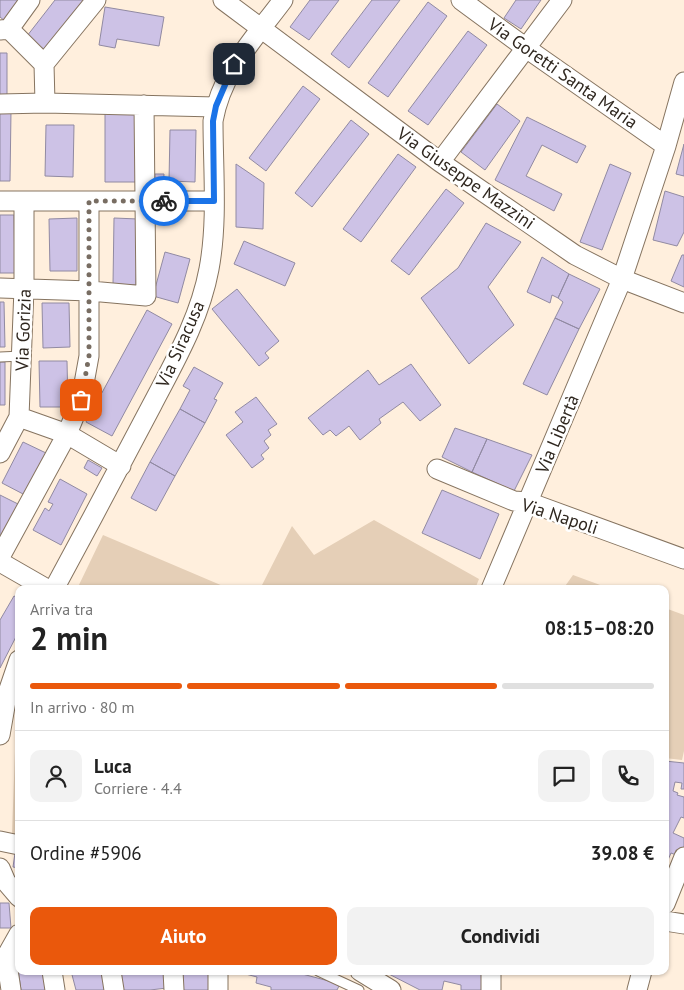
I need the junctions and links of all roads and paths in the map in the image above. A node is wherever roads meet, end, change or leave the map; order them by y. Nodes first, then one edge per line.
1 (30, 0) edge
2 (96, 0) edge
3 (224, 0) edge
4 (283, 0) edge
5 (461, 0) edge
6 (562, 0) edge
7 (262, 28) junction
8 (4, 30) edge
9 (526, 48) junction
10 (44, 64) junction
11 (684, 82) edge
12 (45, 103) junction
13 (0, 104) edge
14 (144, 105) junction
15 (216, 106) junction
16 (666, 146) junction
17 (440, 162) junction
18 (0, 201) edge
19 (24, 201) junction
20 (89, 201) junction
21 (144, 201) junction
22 (214, 201) junction
23 (622, 279) junction
24 (0, 288) edge
25 (24, 288) junction
26 (90, 291) junction
27 (684, 303) edge
28 (0, 356) edge
29 (22, 356) junction
30 (20, 417) junction
31 (66, 434) junction
32 (0, 453) edge
33 (120, 466) junction
34 (437, 469) dead end
35 (528, 502) junction
36 (0, 557) edge
37 (684, 559) edge
38 (0, 562) edge
39 (40, 585) edge
40 (56, 585) edge
41 (493, 585) edge
42 (15, 672) edge
43 (0, 735) edge
44 (0, 841) edge
45 (15, 844) edge
46 (684, 856) edge
47 (0, 868) edge
48 (669, 894) edge
49 (14, 896) edge
50 (669, 922) edge
51 (684, 924) edge
52 (15, 939) edge
53 (3, 958) edge
54 (53, 975) edge
55 (112, 975) edge
56 (173, 975) edge
57 (218, 975) edge
58 (327, 975) edge
59 (367, 975) edge
60 (491, 975) edge
61 (640, 975) edge
62 (11, 990) edge
63 (55, 990) edge
64 (114, 990) edge
65 (174, 990) edge
66 (218, 990) edge
67 (359, 990) edge
68 (391, 990) edge
69 (491, 990) edge
70 (637, 990) edge

1 - 8 street
2 - 10 street
3 - 7 street, Via Giuseppe Mazzini
4 - 7 street, Via Siracusa
5 - 9 street, Via Goretti Santa Maria
6 - 9 street
7 - 15 street, Via Siracusa
7 - 17 street, Via Giuseppe Mazzini
8 - 10 street
9 - 16 street, Via Goretti Santa Maria
9 - 17 street
10 - 12 street
11 - 16 street, Via Libertà
12 - 13 street
12 - 14 street
14 - 15 street
14 - 21 street
15 - 22 street, Via Siracusa
16 - 23 street, Via Libertà
17 - 23 street, Via Giuseppe Mazzini
18 - 19 street
19 - 20 street
19 - 25 street, Via Gorizia
20 - 21 street
20 - 26 street
21 - 22 street
21 - 26 street
22 - 33 street, Via Siracusa
23 - 27 street, Via Giuseppe Mazzini
23 - 35 street, Via Libertà
24 - 25 street
25 - 26 street
25 - 29 street, Via Gorizia
26 - 31 street
28 - 29 lane
29 - 30 street, Via Gorizia
30 - 31 street
30 - 32 street, Via Gorizia
31 - 33 street
31 - 36 street
33 - 40 street, Via Siracusa
34 - 35 street, Via Napoli
35 - 37 street, Via Napoli
35 - 41 street, Via Libertà
38 - 39 street
42 - 43 street
44 - 45 street
46 - 48 street
47 - 49 street
50 - 51 street
52 - 53 street
53 - 62 street
54 - 63 street
55 - 64 street
56 - 65 street
57 - 66 street
58 - 67 lane
59 - 68 street
60 - 69 street
61 - 70 street

